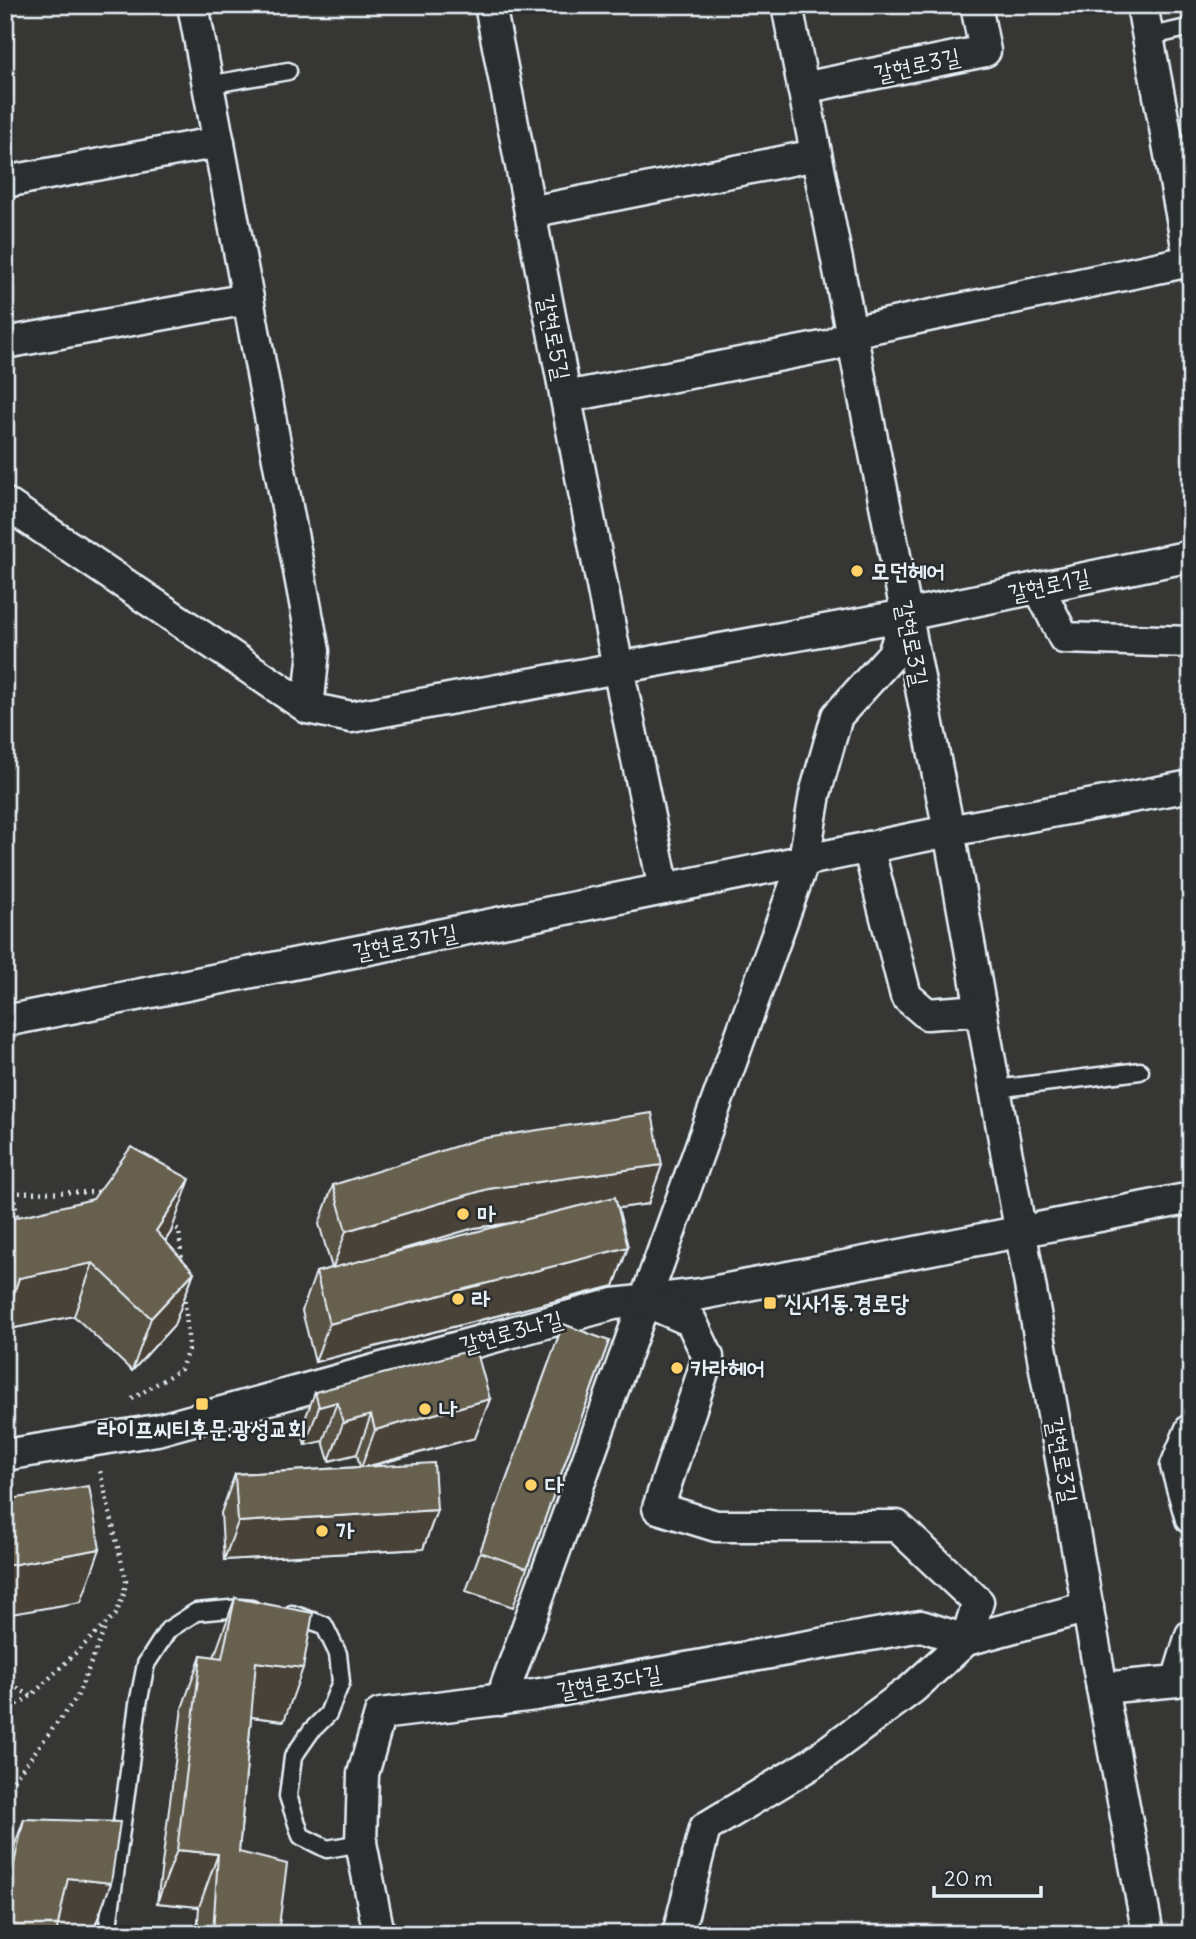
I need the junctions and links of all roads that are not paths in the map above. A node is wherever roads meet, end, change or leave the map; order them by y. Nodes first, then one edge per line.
1 (193, 5) edge
2 (490, 5) edge
3 (787, 5) edge
4 (976, 5) edge
5 (1142, 5) edge
6 (1191, 27) edge
7 (1148, 37) junction
8 (288, 71) dead end
9 (208, 85) junction
10 (803, 88) junction
11 (219, 142) junction
12 (816, 155) junction
13 (5, 182) edge
14 (530, 212) junction
15 (1190, 264) edge
16 (248, 299) junction
17 (851, 332) junction
18 (5, 343) edge
19 (566, 397) junction
20 (5, 503) edge
21 (1191, 556) edge
22 (1039, 587) junction
23 (906, 615) junction
24 (1191, 642) edge
25 (618, 668) junction
26 (308, 708) junction
27 (1191, 786) edge
28 (949, 831) junction
29 (868, 847) junction
30 (804, 860) junction
31 (664, 889) junction
32 (981, 1010) junction
33 (5, 1021) edge
34 (1140, 1071) dead end
35 (996, 1089) junction
36 (1191, 1198) edge
37 (1021, 1232) junction
38 (645, 1301) junction
39 (1191, 1429) edge
40 (5, 1455) edge
41 (1191, 1519) edge
42 (1088, 1607) junction
43 (1191, 1635) edge
44 (966, 1640) junction
45 (1184, 1682) edge
46 (1102, 1688) junction
47 (501, 1700) junction
48 (361, 1843) junction
49 (107, 1934) edge
50 (379, 1934) edge
51 (678, 1934) edge
52 (1148, 1934) edge

1 - 9 street
2 - 14 street, 갈현로5길
3 - 10 street, 갈현로3길
4 - 10 street, 갈현로3길
5 - 7 street
6 - 7 lane
7 - 15 street
8 - 9 lane
9 - 11 street
10 - 12 street, 갈현로3길
11 - 13 street
11 - 16 street
12 - 14 street
12 - 17 street, 갈현로3길
14 - 19 street, 갈현로5길
15 - 17 street
16 - 18 street
16 - 26 street
17 - 19 street
17 - 23 street, 갈현로3길
19 - 25 street, 갈현로5길
20 - 26 street
21 - 22 street, 갈현로1길
22 - 23 street, 갈현로1길
22 - 24 street
23 - 25 street
23 - 28 street, 갈현로3길
23 - 30 street
25 - 26 street
25 - 31 street, 갈현로5길
27 - 28 street
28 - 29 street, 갈현로3가길
28 - 32 street, 갈현로3길
29 - 30 street, 갈현로3가길
29 - 32 street
30 - 31 street, 갈현로3가길
30 - 38 street
31 - 33 street, 갈현로3가길
32 - 35 street, 갈현로3길
34 - 35 lane
35 - 37 street, 갈현로3길
36 - 37 street
37 - 38 street, 갈현로3나길
37 - 42 street, 갈현로3길
38 - 40 street, 갈현로3나길
38 - 44 street
38 - 47 street
39 - 41 street
42 - 44 street
42 - 46 street, 갈현로3길
43 - 45 street
44 - 47 street, 갈현로3다길
44 - 51 street
45 - 46 street
46 - 52 street, 갈현로3길
47 - 48 street, 갈현로3다길
48 - 49 lane
48 - 50 street

